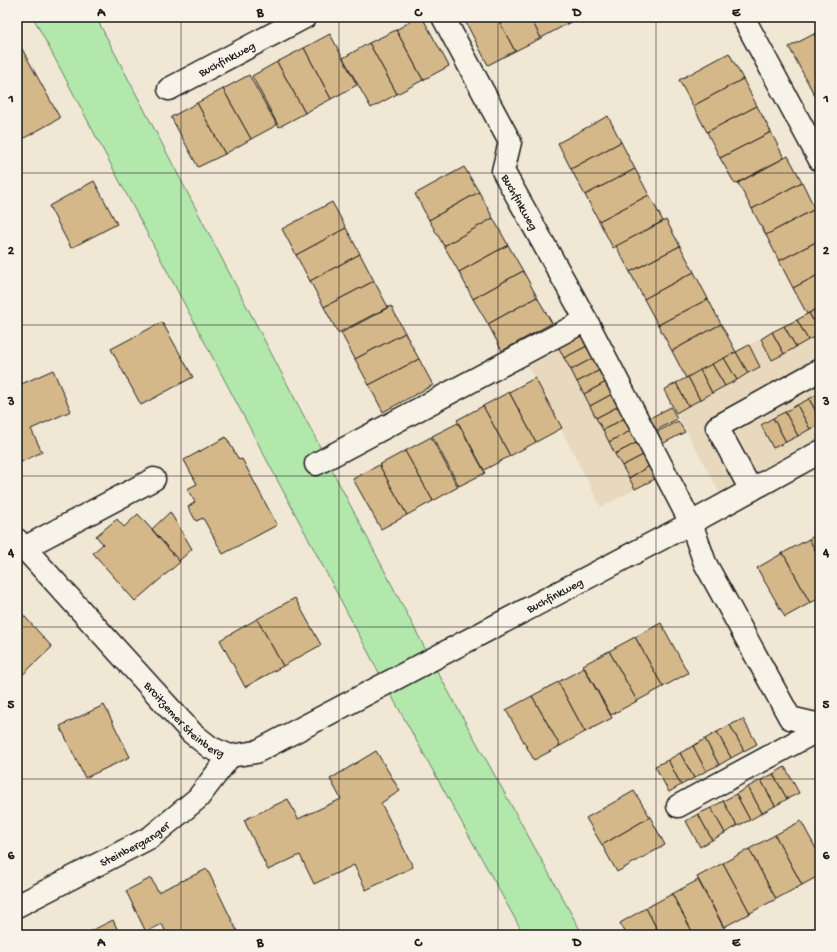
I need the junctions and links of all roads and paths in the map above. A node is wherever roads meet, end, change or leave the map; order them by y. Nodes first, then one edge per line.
1 (305, 17) edge
2 (443, 17) edge
3 (742, 17) edge
4 (169, 89) dead end
5 (820, 160) edge
6 (586, 320) junction
7 (820, 370) edge
8 (820, 452) edge
9 (316, 464) dead end
10 (154, 479) dead end
11 (751, 490) junction
12 (691, 523) junction
13 (20, 544) edge
14 (418, 665) joint
15 (820, 725) edge
16 (820, 729) edge
17 (230, 756) junction
18 (678, 806) dead end
19 (17, 906) edge

1 - 4 street, Buchfinkweg
2 - 6 street, Buchfinkweg
3 - 5 street
6 - 9 street
6 - 12 street, Buchfinkweg
7 - 11 street
8 - 11 street, Buchfinkweg
10 - 13 street
11 - 12 street, Buchfinkweg
12 - 14 street, Buchfinkweg
12 - 15 street, Buchfinkweg
13 - 17 street, Broitzemer Steinberg
14 - 17 street, Broitzemer Steinberg
16 - 18 street
17 - 19 street, Steinberganger

